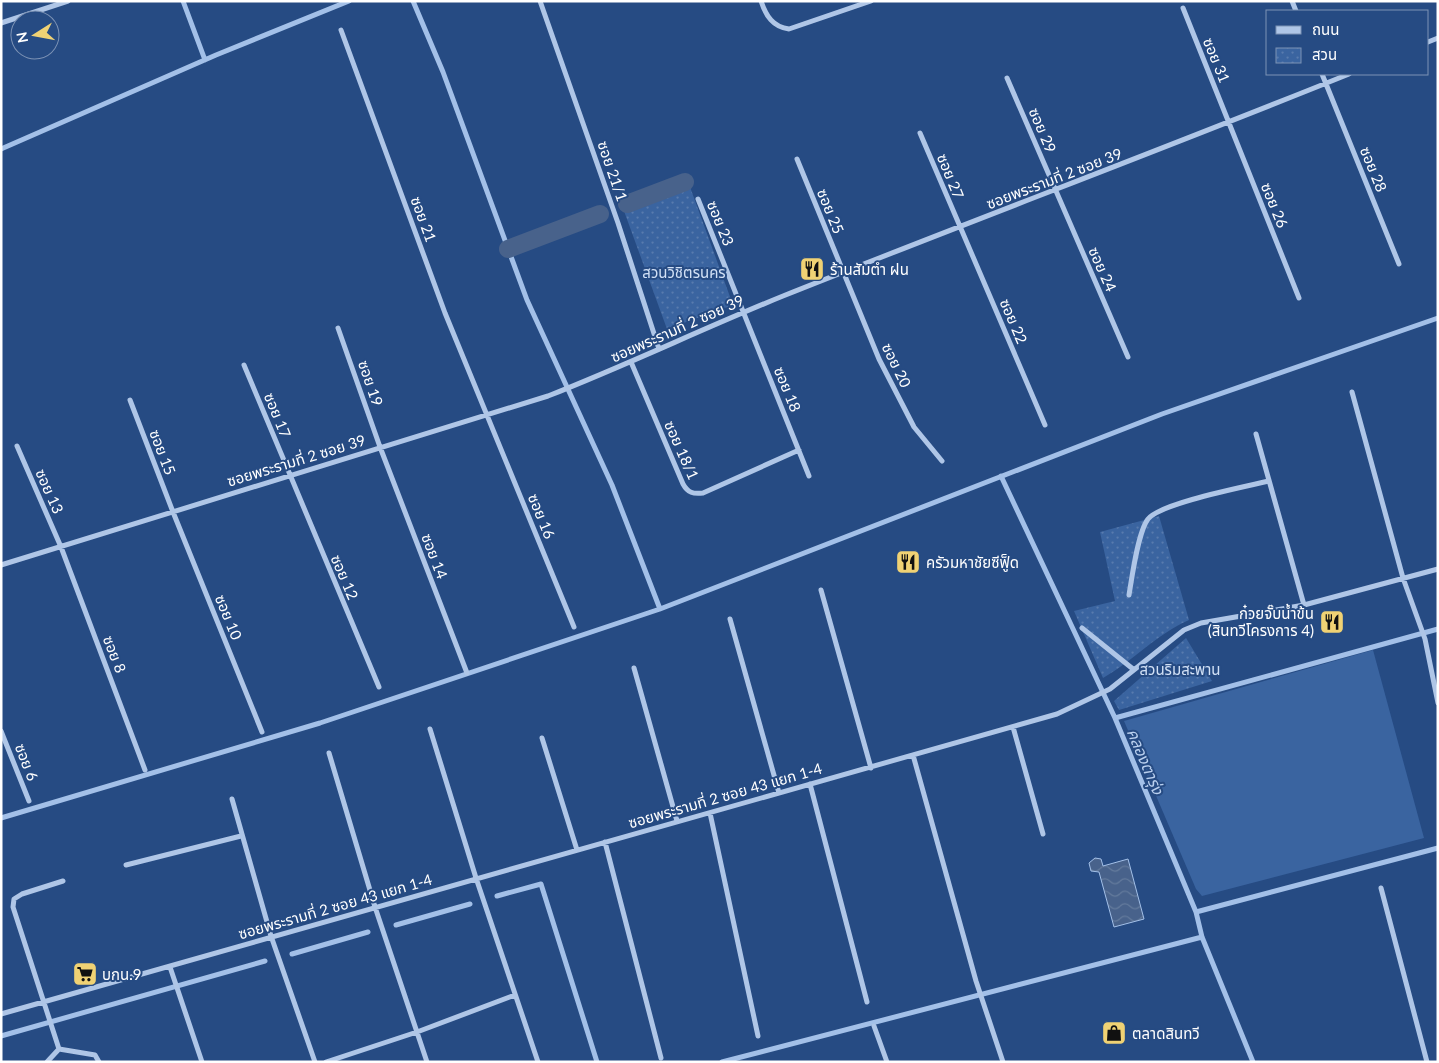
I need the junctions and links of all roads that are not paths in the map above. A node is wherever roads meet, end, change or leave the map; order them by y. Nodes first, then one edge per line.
1 (68, 1) edge
2 (540, 1) edge
3 (761, 1) edge
4 (871, 1) edge
5 (1183, 8) dead end
6 (1, 23) edge
7 (341, 30) dead end
8 (1322, 75) edge
9 (1346, 75) edge
10 (1007, 78) dead end
11 (1326, 83) junction
12 (1228, 122) junction
13 (920, 133) dead end
14 (797, 159) dead end
15 (1055, 191) junction
16 (698, 199) dead end
17 (959, 228) junction
18 (1399, 264) dead end
19 (843, 272) junction
20 (1299, 298) dead end
21 (743, 312) junction
22 (338, 328) dead end
23 (659, 349) junction
24 (1128, 357) dead end
25 (631, 362) junction
26 (244, 365) dead end
27 (1352, 392) dead end
28 (130, 400) dead end
29 (488, 415) junction
30 (1045, 425) dead end
31 (1256, 434) dead end
32 (17, 446) dead end
33 (380, 447) junction
34 (799, 450) junction
35 (942, 461) dead end
36 (289, 475) junction
37 (809, 476) dead end
38 (1269, 481) junction
39 (172, 512) junction
40 (61, 547) junction
41 (1, 565) edge
42 (1438, 569) edge
43 (1403, 578) junction
44 (821, 590) dead end
45 (1129, 594) dead end
46 (1304, 605) junction
47 (730, 619) dead end
48 (574, 627) dead end
49 (1082, 628) dead end
50 (634, 668) dead end
51 (1133, 669) junction
52 (467, 673) dead end
53 (378, 688) dead end
54 (1438, 702) edge
55 (1014, 727) junction
56 (430, 729) dead end
57 (1, 731) edge
58 (262, 732) dead end
59 (542, 738) dead end
60 (329, 753) dead end
61 (913, 755) junction
62 (871, 768) junction
63 (145, 770) dead end
64 (810, 784) junction
65 (779, 793) junction
66 (232, 799) dead end
67 (29, 801) dead end
68 (710, 813) junction
69 (677, 821) junction
70 (1043, 834) dead end
71 (241, 836) junction
72 (605, 842) junction
73 (577, 850) junction
74 (126, 865) dead end
75 (476, 878) junction
76 (63, 881) dead end
77 (1381, 888) dead end
78 (375, 908) junction
79 (271, 936) junction
80 (170, 967) junction
81 (515, 995) junction
82 (45, 1000) junction
83 (867, 1002) dead end
84 (1, 1014) edge
85 (874, 1026) dead end
86 (417, 1032) junction
87 (758, 1036) dead end
88 (59, 1049) junction
89 (662, 1058) dead end
90 (47, 1062) edge
91 (99, 1062) edge
92 (202, 1062) edge
93 (315, 1062) edge
94 (326, 1062) edge
95 (427, 1062) edge
96 (538, 1062) edge
97 (887, 1062) edge
98 (1003, 1062) edge
99 (1427, 1062) edge

1 - 6 street
2 - 23 street, ซอย 21/1
3 - 4 street
5 - 12 street, ซอย 31
7 - 29 street, ซอย 21
8 - 11 street, ซอย 28
9 - 11 street, ซอยพระรามที่ 2 ซอย 39
10 - 15 street, ซอย 29
11 - 12 street, ซอยพระรามที่ 2 ซอย 39
11 - 18 street, ซอย 28
12 - 15 street, ซอยพระรามที่ 2 ซอย 39
12 - 20 street, ซอย 26
13 - 17 street, ซอย 27
14 - 19 street, ซอย 25
15 - 17 street, ซอยพระรามที่ 2 ซอย 39
15 - 24 street, ซอย 24
16 - 21 street, ซอย 23
17 - 19 street, ซอยพระรามที่ 2 ซอย 39
17 - 30 street, ซอย 22
19 - 21 street, ซอยพระรามที่ 2 ซอย 39
19 - 35 street, ซอย 20
21 - 23 street, ซอยพระรามที่ 2 ซอย 39
21 - 34 street, ซอย 18
22 - 33 street, ซอย 19
23 - 25 street, ซอยพระรามที่ 2 ซอย 39
25 - 29 street, ซอยพระรามที่ 2 ซอย 39
25 - 34 street, ซอย 18/1
26 - 36 street, ซอย 17
27 - 43 street
28 - 39 street, ซอย 15
29 - 33 street, ซอยพระรามที่ 2 ซอย 39
29 - 48 street, ซอย 16
31 - 38 street
32 - 40 street, ซอย 13
33 - 36 street, ซอยพระรามที่ 2 ซอย 39
33 - 52 street, ซอย 14
34 - 37 street, ซอย 18
36 - 39 street, ซอยพระรามที่ 2 ซอย 39
36 - 53 street, ซอย 12
38 - 45 street
38 - 46 street
39 - 40 street, ซอยพระรามที่ 2 ซอย 39
39 - 58 street, ซอย 10
40 - 41 street, ซอยพระรามที่ 2 ซอย 39
40 - 63 street, ซอย 8
42 - 43 street, ซอยพระรามที่ 2 ซอย 43 แยก 1-4
43 - 46 street, ซอยพระรามที่ 2 ซอย 43 แยก 1-4
43 - 54 street
44 - 62 street
46 - 51 street, ซอยพระรามที่ 2 ซอย 43 แยก 1-4
47 - 65 street
49 - 51 street
50 - 69 street
51 - 55 street, ซอยพระรามที่ 2 ซอย 43 แยก 1-4
55 - 61 street, ซอยพระรามที่ 2 ซอย 43 แยก 1-4
55 - 70 street
56 - 75 street
57 - 67 street, ซอย 6
59 - 73 street
60 - 78 street
61 - 62 street, ซอยพระรามที่ 2 ซอย 43 แยก 1-4
61 - 98 street
62 - 64 street, ซอยพระรามที่ 2 ซอย 43 แยก 1-4
64 - 65 street, ซอยพระรามที่ 2 ซอย 43 แยก 1-4
64 - 83 street
65 - 68 street, ซอยพระรามที่ 2 ซอย 43 แยก 1-4
66 - 71 street
68 - 69 street, ซอยพระรามที่ 2 ซอย 43 แยก 1-4
68 - 87 street
69 - 72 street, ซอยพระรามที่ 2 ซอย 43 แยก 1-4
71 - 74 street
71 - 79 street
72 - 73 street, ซอยพระรามที่ 2 ซอย 43 แยก 1-4
72 - 89 street
73 - 75 street, ซอยพระรามที่ 2 ซอย 43 แยก 1-4
75 - 78 street, ซอยพระรามที่ 2 ซอย 43 แยก 1-4
75 - 81 street
76 - 82 street
77 - 99 street
78 - 79 street, ซอยพระรามที่ 2 ซอย 43 แยก 1-4
78 - 86 street
79 - 80 street, ซอยพระรามที่ 2 ซอย 43 แยก 1-4
79 - 93 street
80 - 82 street, ซอยพระรามที่ 2 ซอย 43 แยก 1-4
80 - 92 street
81 - 86 street
81 - 96 street
82 - 84 street, ซอยพระรามที่ 2 ซอย 43 แยก 1-4
82 - 88 street
85 - 97 street
86 - 94 street
86 - 95 street
88 - 90 street
88 - 91 street

